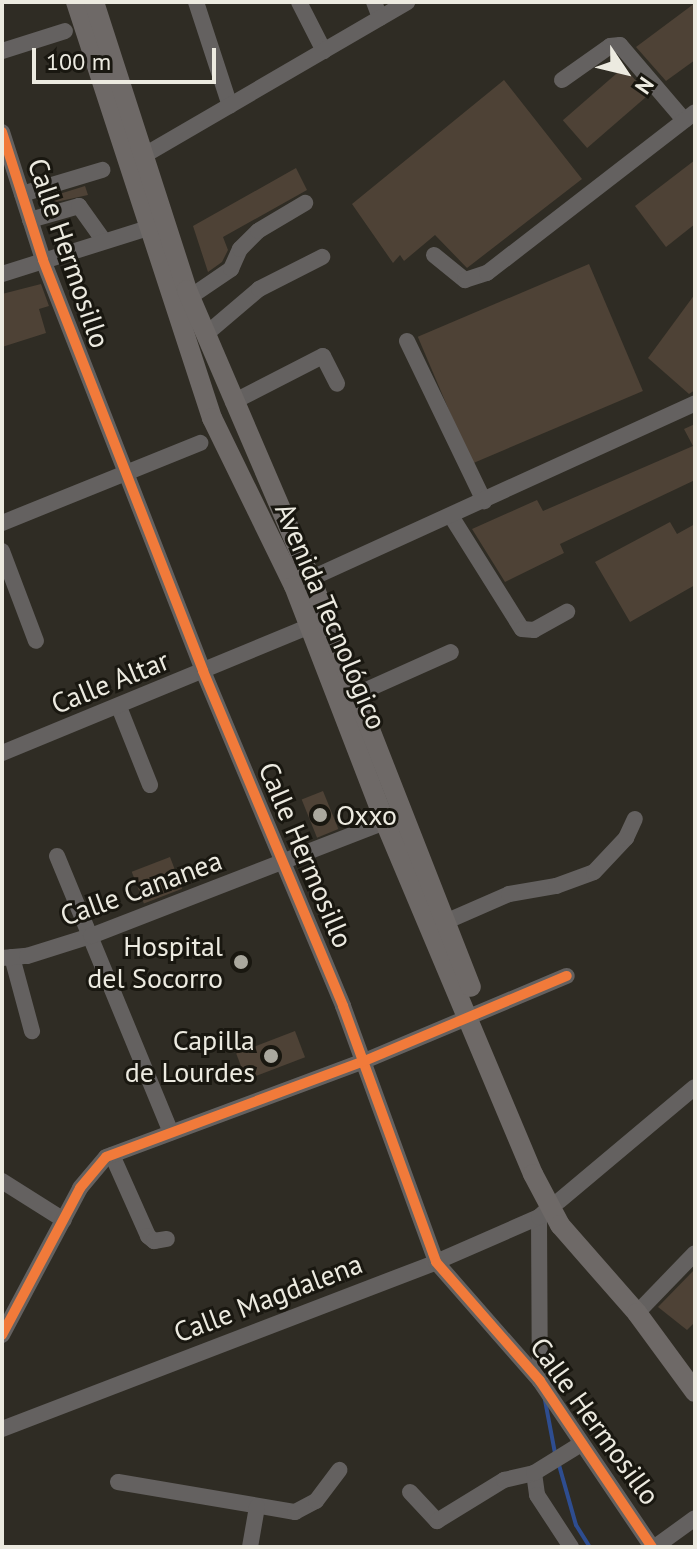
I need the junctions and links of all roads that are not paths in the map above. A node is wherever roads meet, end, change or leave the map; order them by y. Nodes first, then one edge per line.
1 (76, 2) edge
2 (94, 2) edge
3 (196, 2) edge
4 (299, 2) edge
5 (407, 2) edge
6 (377, 10) edge
7 (65, 31) dead end
8 (2, 51) edge
9 (324, 51) junction
10 (562, 80) dead end
11 (230, 106) junction
12 (690, 116) edge
13 (2, 132) edge
14 (136, 160) junction
15 (102, 170) dead end
16 (22, 194) junction
17 (305, 203) dead end
18 (30, 220) junction
19 (156, 225) junction
20 (104, 241) junction
21 (434, 255) dead end
22 (322, 257) dead end
23 (43, 260) junction
24 (2, 274) edge
25 (190, 297) junction
26 (205, 335) junction
27 (407, 341) dead end
28 (337, 384) dead end
29 (233, 402) junction
30 (695, 403) edge
31 (200, 443) dead end
32 (125, 473) junction
33 (484, 501) junction
34 (451, 516) junction
35 (2, 523) edge
36 (2, 551) edge
37 (302, 582) junction
38 (567, 612) dead end
39 (318, 623) junction
40 (36, 641) dead end
41 (451, 652) dead end
42 (203, 671) junction
43 (355, 695) junction
44 (119, 707) junction
45 (2, 753) edge
46 (150, 785) dead end
47 (635, 819) dead end
48 (385, 822) junction
49 (57, 856) dead end
50 (283, 862) junction
51 (445, 922) junction
52 (91, 936) junction
53 (7, 958) edge
54 (567, 976) dead end
55 (474, 1012) junction
56 (32, 1031) dead end
57 (362, 1062) junction
58 (695, 1087) edge
59 (171, 1132) junction
60 (112, 1155) junction
61 (2, 1181) edge
62 (549, 1202) junction
63 (64, 1220) junction
64 (167, 1239) dead end
65 (695, 1253) edge
66 (436, 1262) junction
67 (637, 1313) junction
68 (2, 1335) edge
69 (540, 1381) junction
70 (692, 1381) edge
71 (2, 1429) edge
72 (581, 1444) junction
73 (339, 1470) dead end
74 (534, 1473) junction
75 (118, 1482) dead end
76 (410, 1492) dead end
77 (257, 1507) junction
78 (695, 1518) edge
79 (250, 1547) edge
80 (571, 1547) edge
81 (653, 1547) edge

1 - 14 main road, Avenida Tecnológico
2 - 14 main road, Avenida Tecnológico
3 - 11 street
4 - 9 street
5 - 6 street
6 - 9 street
7 - 8 street
9 - 11 street
10 - 12 street
11 - 14 street
12 - 21 street
13 - 16 street, Calle Hermosillo
14 - 19 main road, Avenida Tecnológico
15 - 16 street
16 - 18 street, Calle Hermosillo
17 - 25 street
18 - 20 street
18 - 23 street, Calle Hermosillo
19 - 20 street
19 - 25 main road, Avenida Tecnológico
19 - 37 main road, Avenida Tecnológico
20 - 23 street
22 - 26 street
23 - 24 street
23 - 32 street, Calle Hermosillo
25 - 26 main road, Avenida Tecnológico
26 - 29 main road, Avenida Tecnológico
27 - 33 street
28 - 29 street
29 - 37 main road, Avenida Tecnológico
30 - 33 street
31 - 32 street
32 - 35 street
32 - 42 street, Calle Hermosillo
33 - 34 street
34 - 37 street
34 - 38 street
36 - 40 street
37 - 39 main road, Avenida Tecnológico
39 - 42 street, Calle Altar
39 - 43 main road, Avenida Tecnológico
39 - 48 main road, Avenida Tecnológico
41 - 43 street
42 - 44 street, Calle Altar
42 - 50 street, Calle Hermosillo
43 - 51 main road, Avenida Tecnológico
44 - 45 street, Calle Altar
44 - 46 street
47 - 51 street
48 - 50 street, Calle Cananea
48 - 55 main road, Avenida Tecnológico
49 - 52 street
50 - 52 street, Calle Cananea
50 - 57 street, Calle Hermosillo
51 - 55 main road, Avenida Tecnológico
52 - 53 street, Calle Cananea
52 - 59 street
53 - 56 street
54 - 55 street
55 - 57 street
55 - 62 main road, Avenida Tecnológico
57 - 59 street
57 - 66 street, Calle Hermosillo
58 - 62 street, Calle Magdalena
59 - 60 street
60 - 63 street
60 - 64 street
61 - 63 street
62 - 66 street, Calle Magdalena
62 - 67 main road, Avenida Tecnológico
62 - 69 street
63 - 68 street
65 - 67 street
66 - 69 street, Calle Hermosillo
66 - 71 street, Calle Magdalena
67 - 70 main road, Avenida Tecnológico
69 - 72 street, Calle Hermosillo
72 - 74 street
72 - 81 street, Calle Hermosillo
73 - 77 street
74 - 76 street
74 - 80 street
75 - 77 street
77 - 79 street
78 - 81 street

